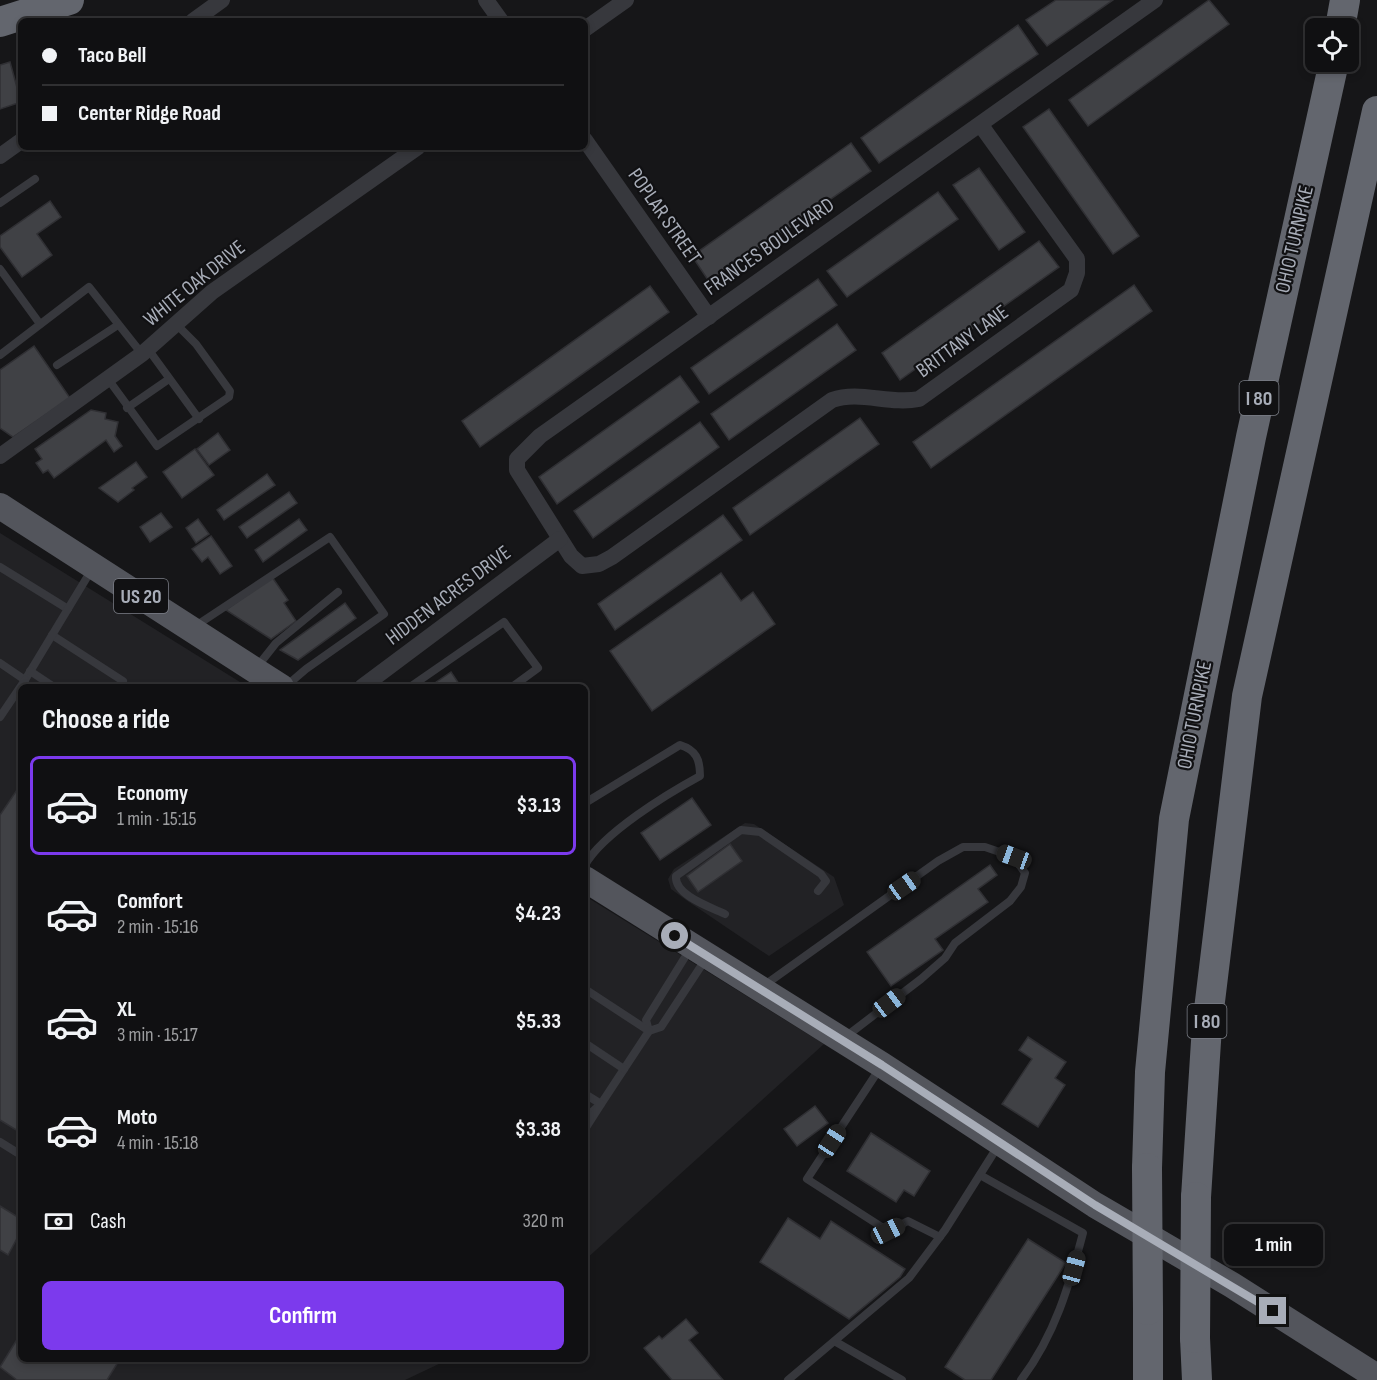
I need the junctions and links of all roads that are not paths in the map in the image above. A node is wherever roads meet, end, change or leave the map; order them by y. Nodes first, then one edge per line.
1 (69, 0) edge
2 (222, 0) edge
3 (486, 0) edge
4 (626, 0) edge
5 (1155, 0) edge
6 (1345, 0) edge
7 (197, 18) edge
8 (499, 18) edge
9 (1342, 18) edge
10 (0, 22) edge
11 (588, 27) edge
12 (1332, 72) edge
13 (1377, 111) edge
14 (980, 124) junction
15 (18, 143) edge
16 (588, 144) edge
17 (414, 150) edge
18 (0, 156) edge
19 (36, 179) dead end
20 (0, 204) edge
21 (0, 269) edge
22 (709, 317) junction
23 (40, 324) junction
24 (176, 324) junction
25 (118, 325) junction
26 (145, 351) junction
27 (0, 355) edge
28 (57, 365) dead end
29 (108, 379) junction
30 (169, 379) junction
31 (128, 408) junction
32 (199, 419) junction
33 (0, 456) edge
34 (0, 506) edge
35 (560, 539) junction
36 (94, 566) junction
37 (582, 566) joint
38 (0, 567) edge
39 (338, 592) dead end
40 (68, 609) junction
41 (191, 629) junction
42 (52, 635) junction
43 (0, 663) edge
44 (255, 670) junction
45 (30, 671) junction
46 (25, 680) junction
47 (123, 681) dead end
48 (22, 684) edge
49 (50, 684) edge
50 (278, 684) edge
51 (287, 684) edge
52 (366, 684) edge
53 (414, 684) edge
54 (516, 684) edge
55 (18, 690) edge
56 (0, 717) edge
57 (588, 801) edge
58 (588, 859) edge
59 (588, 881) edge
60 (818, 891) dead end
61 (725, 914) dead end
62 (700, 951) junction
63 (759, 989) junction
64 (588, 991) edge
65 (649, 1031) junction
66 (588, 1045) edge
67 (850, 1046) junction
68 (882, 1065) junction
69 (624, 1069) junction
70 (588, 1096) edge
71 (601, 1104) junction
72 (588, 1115) edge
73 (588, 1124) edge
74 (0, 1142) edge
75 (1000, 1143) junction
76 (18, 1153) edge
77 (980, 1175) junction
78 (940, 1237) junction
79 (836, 1342) junction
80 (1374, 1377) edge
81 (788, 1380) edge
82 (902, 1380) edge
83 (1021, 1380) edge
84 (1148, 1380) edge
85 (1197, 1380) edge

1 - 10 highway
2 - 7 street
3 - 8 street
4 - 11 street
5 - 14 street, FRANCES BOULEVARD
6 - 9 highway
12 - 84 highway, OHIO TURNPIKE / I 80, bridge
13 - 85 highway, I 80, bridge
14 - 22 street, FRANCES BOULEVARD
14 - 37 street, BRITTANY LANE
15 - 18 street
16 - 22 street, POPLAR STREET
17 - 24 street, WHITE OAK DRIVE
19 - 20 lane
21 - 23 lane
22 - 35 street, FRANCES BOULEVARD
23 - 25 lane
23 - 27 lane
24 - 26 street, WHITE OAK DRIVE
24 - 32 lane
25 - 26 lane
25 - 28 lane
26 - 29 street, WHITE OAK DRIVE
26 - 30 lane
29 - 31 lane
29 - 33 street, WHITE OAK DRIVE
30 - 31 lane
30 - 32 lane
31 - 32 lane
34 - 36 main road, US 20
35 - 37 street, FRANCES BOULEVARD
35 - 52 street, HIDDEN ACRES DRIVE
36 - 40 lane
36 - 41 main road, US 20
38 - 40 lane
39 - 44 lane
40 - 42 lane
41 - 44 main road, US 20
41 - 51 lane
42 - 45 lane
42 - 47 lane
43 - 46 lane
44 - 50 main road, US 20
45 - 46 lane
45 - 49 lane
46 - 48 lane
53 - 54 lane
55 - 56 lane
57 - 58 lane
59 - 62 main road
60 - 61 lane
62 - 63 main road
62 - 65 lane
62 - 65 lane
63 - 67 main road
63 - 67 lane
64 - 65 lane
65 - 69 lane
66 - 69 lane
67 - 68 main road
68 - 75 main road
68 - 78 lane
69 - 71 lane
70 - 71 lane
71 - 72 lane
71 - 73 lane
74 - 76 lane
75 - 77 lane
75 - 80 main road
77 - 78 lane
77 - 83 lane
78 - 79 lane
79 - 81 lane
79 - 82 lane

